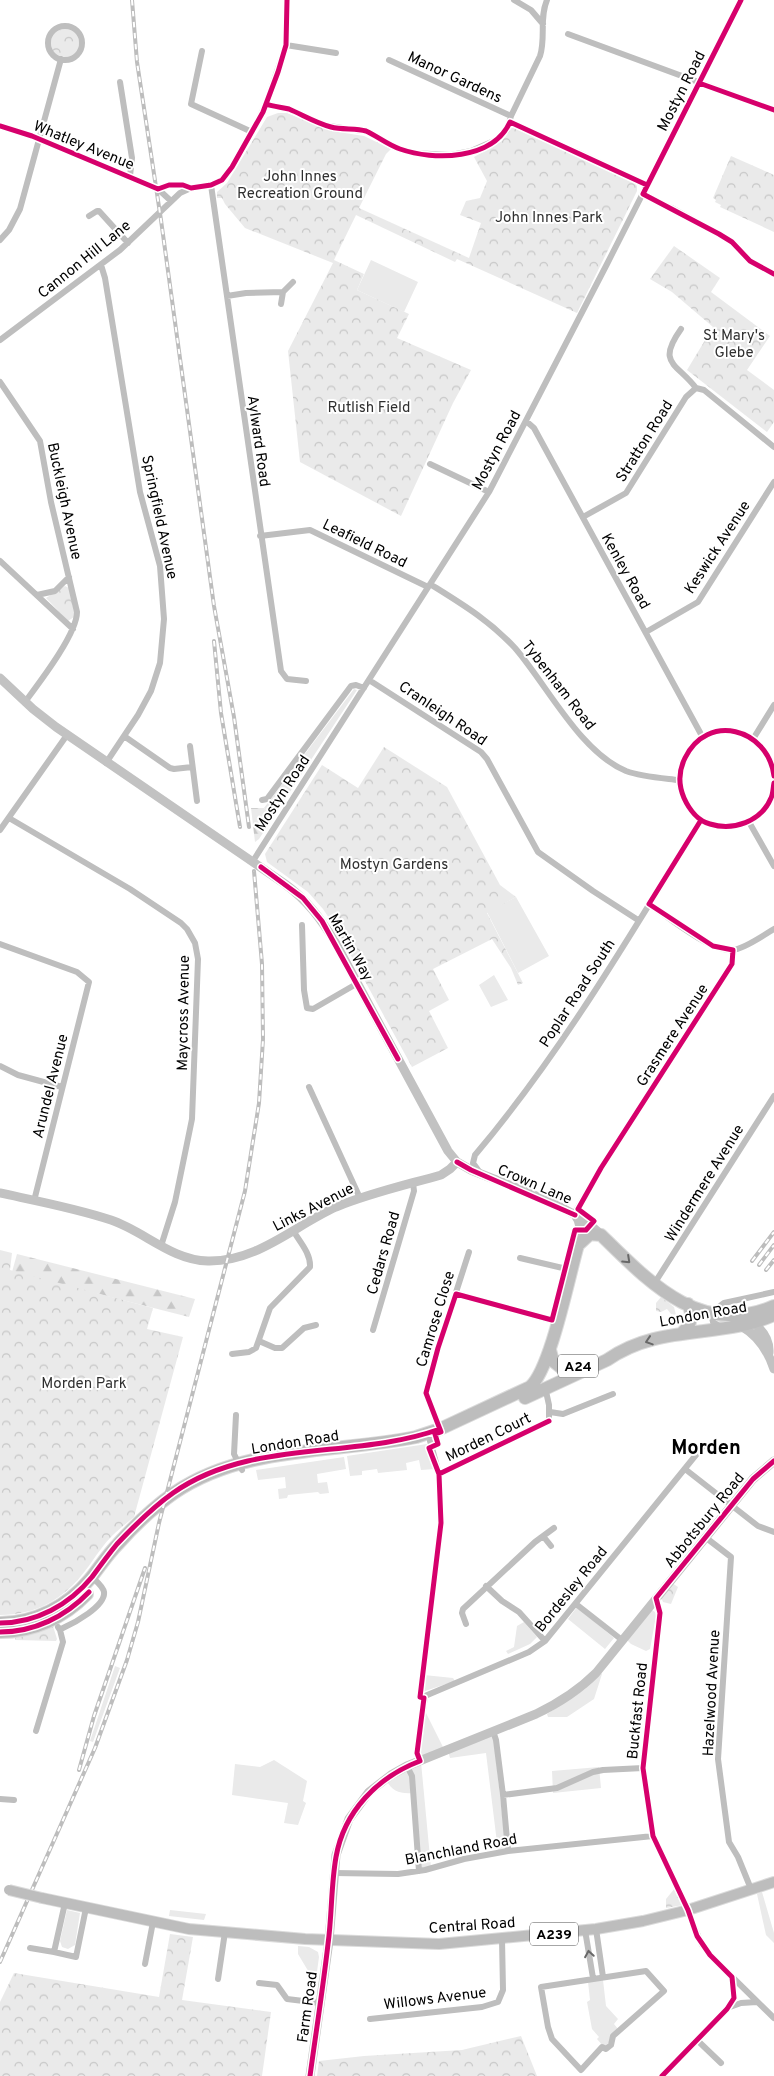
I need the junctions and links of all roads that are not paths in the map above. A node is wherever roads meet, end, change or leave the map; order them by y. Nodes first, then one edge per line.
1 (287, 0) edge
2 (514, 0) edge
3 (546, 0) edge
4 (741, 0) edge
5 (544, 7) junction
6 (531, 10) junction
7 (543, 24) junction
8 (568, 34) dead end
9 (286, 45) junction
10 (202, 51) dead end
11 (336, 53) dead end
12 (61, 59) junction
13 (389, 60) dead end
14 (120, 82) dead end
15 (699, 83) junction
16 (266, 104) junction
17 (774, 110) edge
18 (511, 116) junction
19 (0, 126) edge
20 (362, 131) dead end
21 (252, 132) junction
22 (39, 139) junction
23 (390, 145) dead end
24 (575, 151) dead end
25 (130, 176) junction
26 (211, 185) junction
27 (647, 185) junction
28 (171, 201) junction
29 (672, 208) dead end
30 (89, 216) dead end
31 (0, 240) edge
32 (128, 242) junction
33 (101, 265) junction
34 (772, 275) edge
35 (293, 282) dead end
36 (283, 292) junction
37 (227, 296) junction
38 (282, 304) dead end
39 (681, 329) dead end
40 (0, 340) edge
41 (0, 382) edge
42 (696, 388) junction
43 (526, 421) junction
44 (774, 447) edge
45 (430, 464) dead end
46 (774, 482) edge
47 (489, 492) junction
48 (583, 517) junction
49 (260, 536) junction
50 (0, 561) edge
51 (69, 577) junction
52 (429, 586) junction
53 (37, 595) junction
54 (72, 629) junction
55 (646, 632) junction
56 (0, 678) edge
57 (369, 680) junction
58 (306, 681) dead end
59 (364, 688) junction
60 (25, 702) junction
61 (774, 705) edge
62 (67, 735) junction
63 (124, 736) junction
64 (702, 736) junction
65 (753, 739) junction
66 (190, 746) dead end
67 (106, 762) junction
68 (192, 767) junction
69 (774, 776) edge
70 (678, 780) junction
71 (774, 784) edge
72 (198, 800) dead end
73 (262, 800) dead end
74 (9, 818) junction
75 (701, 820) junction
76 (749, 822) junction
77 (0, 830) edge
78 (253, 861) junction
79 (774, 866) edge
80 (649, 904) junction
81 (638, 920) junction
82 (302, 925) dead end
83 (774, 929) edge
84 (0, 944) edge
85 (733, 950) junction
86 (358, 983) junction
87 (0, 1066) edge
88 (62, 1087) junction
89 (309, 1087) dead end
90 (774, 1096) edge
91 (456, 1162) junction
92 (481, 1174) junction
93 (413, 1182) junction
94 (0, 1193) edge
95 (360, 1198) junction
96 (34, 1201) junction
97 (575, 1215) junction
98 (294, 1232) junction
99 (601, 1235) junction
100 (578, 1245) junction
101 (161, 1246) junction
102 (469, 1252) dead end
103 (520, 1258) dead end
104 (571, 1270) junction
105 (654, 1284) junction
106 (774, 1292) edge
107 (456, 1294) junction
108 (688, 1304) junction
109 (773, 1312) edge
110 (711, 1314) junction
111 (740, 1321) junction
112 (558, 1322) junction
113 (754, 1323) junction
114 (316, 1325) dead end
115 (723, 1328) junction
116 (373, 1330) dead end
117 (683, 1332) junction
118 (766, 1336) junction
119 (259, 1341) junction
120 (550, 1350) junction
121 (232, 1354) dead end
122 (616, 1354) junction
123 (769, 1355) junction
124 (774, 1370) edge
125 (542, 1377) junction
126 (426, 1393) dead end
127 (613, 1394) dead end
128 (550, 1412) junction
129 (236, 1415) dead end
130 (430, 1440) junction
131 (704, 1445) dead end
132 (774, 1461) edge
133 (240, 1467) junction
134 (685, 1469) junction
135 (731, 1506) junction
136 (554, 1528) dead end
137 (774, 1532) edge
138 (543, 1536) junction
139 (705, 1537) junction
140 (551, 1546) dead end
141 (95, 1579) junction
142 (486, 1586) junction
143 (656, 1598) junction
144 (576, 1604) junction
145 (55, 1620) junction
146 (0, 1623) edge
147 (466, 1624) dead end
148 (0, 1632) edge
149 (622, 1640) junction
150 (545, 1641) junction
151 (36, 1731) dead end
152 (493, 1731) junction
153 (420, 1761) junction
154 (407, 1766) junction
155 (643, 1768) junction
156 (503, 1795) junction
157 (0, 1799) edge
158 (14, 1800) dead end
159 (652, 1836) junction
160 (508, 1851) junction
161 (419, 1871) junction
162 (334, 1873) junction
163 (774, 1882) edge
164 (751, 1889) junction
165 (5, 1890) edge
166 (65, 1903) junction
167 (86, 1908) junction
168 (688, 1910) junction
169 (153, 1922) junction
170 (591, 1930) junction
171 (225, 1932) junction
172 (502, 1939) junction
173 (329, 1940) junction
174 (30, 1948) dead end
175 (54, 1952) junction
176 (145, 1964) dead end
177 (625, 1965) dead end
178 (628, 1973) junction
179 (603, 1977) junction
180 (593, 1978) junction
181 (732, 1978) junction
182 (218, 1979) dead end
183 (259, 1982) dead end
184 (757, 2002) junction
185 (320, 2004) junction
186 (727, 2009) junction
187 (774, 2018) edge
188 (370, 2019) dead end
189 (698, 2040) junction
190 (721, 2063) dead end
191 (581, 2070) junction
192 (310, 2076) edge
193 (575, 2076) edge
194 (662, 2076) edge

1 - 9 street, Cannon Hill Lane
2 - 6 street
3 - 5 street
4 - 15 street, Mostyn Road
5 - 6 street
5 - 7 street
6 - 7 street
7 - 18 street
8 - 15 street
9 - 11 street
9 - 16 street, Cannon Hill Lane
10 - 21 street
12 - 12 street
12 - 22 street
13 - 18 street, Manor Gardens
14 - 25 street
15 - 17 street
15 - 27 street, Mostyn Road
16 - 20 street
16 - 21 street, Cannon Hill Lane
18 - 23 street
19 - 22 street, Whatley Avenue
21 - 26 street, Cannon Hill Lane
22 - 25 street, Whatley Avenue
22 - 31 street
24 - 27 street
25 - 28 street, Whatley Avenue
26 - 28 street, Cannon Hill Lane
26 - 37 street, Aylward Road
27 - 43 street, Mostyn Road
28 - 32 street, Cannon Hill Lane
29 - 34 street
30 - 32 street
32 - 33 street, Cannon Hill Lane
33 - 40 street, Cannon Hill Lane
33 - 63 street, Springfield Avenue
35 - 36 street
36 - 37 street
36 - 38 street
37 - 49 street, Aylward Road
39 - 42 street
41 - 51 street, Buckleigh Avenue
42 - 44 street
42 - 48 street, Stratton Road
43 - 47 street, Mostyn Road
43 - 48 street, Kenley Road
45 - 47 street
46 - 55 street, Keswick Avenue
47 - 52 street, Mostyn Road
48 - 55 street, Kenley Road
49 - 52 street, Leafield Road
49 - 58 street, Aylward Road
50 - 53 street
51 - 53 street, Buckleigh Avenue
51 - 54 street, Buckleigh Avenue
52 - 57 street, Mostyn Road
52 - 70 street, Tybenham Road
53 - 54 street
54 - 60 street, Buckleigh Avenue
55 - 64 street, Kenley Road
56 - 60 street, Martin Way
57 - 59 street, Mostyn Road
57 - 81 street, Cranleigh Road
59 - 73 street, Mostyn Road
59 - 78 street, Mostyn Road
60 - 62 street, Martin Way
61 - 65 street
62 - 67 street, Martin Way
62 - 74 street
63 - 67 street, Springfield Avenue
63 - 68 street
64 - 65 street
64 - 70 street
65 - 69 street
66 - 68 street
67 - 78 street, Martin Way
68 - 72 street
70 - 75 street
71 - 76 street
74 - 77 street
74 - 101 street, Maycross Avenue
75 - 76 street
75 - 80 street, Poplar Road South
76 - 79 street
78 - 86 street, Martin Way
80 - 81 street, Poplar Road South
80 - 85 street
81 - 92 street, Poplar Road South
82 - 86 street
83 - 85 street
84 - 88 street, Arundel Avenue
85 - 97 street, Grasmere Avenue
86 - 91 street, Martin Way
87 - 88 street
88 - 96 street, Arundel Avenue
89 - 95 street
90 - 105 street, Windermere Avenue
91 - 92 street, Crown Lane
91 - 93 street, Links Avenue
92 - 97 street, Crown Lane
93 - 95 street, Links Avenue
93 - 116 street, Cedars Road
94 - 96 street
95 - 98 street, Links Avenue
96 - 101 street
97 - 99 street, Crown Lane
97 - 100 street
98 - 101 street, Links Avenue
98 - 119 street
99 - 100 highway
99 -> 105 highway, Crown Lane / A24
100 - 104 highway, A24
102 - 107 street, Camrose Close
103 - 104 street
104 - 112 highway, A24
105 - 108 highway, Crown Lane / A24
106 - 110 street
107 - 112 street
107 - 126 street, Camrose Close
108 - 110 highway, Crown Lane / A24
108 - 117 highway
109 - 111 highway, London Road / A24
109 - 113 highway, London Road / A24
109 - 118 street
110 - 111 highway, London Road / A24
110 - 115 street
111 - 113 highway, London Road / A24
111 - 115 highway, London Road / A24
111 - 123 street
112 - 120 highway, A24
113 - 118 street
114 - 119 street
115 - 117 highway, London Road / A24
117 -> 122 highway, London Road / A24
118 - 123 street
119 - 121 street
120 - 122 highway, A24
120 - 125 highway, A24
122 - 125 highway, London Road / A24
123 - 124 street
125 - 128 street
125 - 130 highway, London Road / A24
125 - 133 highway, London Road / A24
127 - 128 street
128 - 130 street, Morden Court
129 - 133 street
130 - 133 highway, London Road / A24
131 - 134 street, Bordesley Road
132 - 135 street, Abbotsbury Road
133 - 141 highway, London Road / A24
134 - 135 street
134 - 144 street, Bordesley Road
135 - 137 street
135 - 139 street, Abbotsbury Road
136 - 138 street
138 - 140 street
138 - 142 street
139 - 143 street, Abbotsbury Road
139 - 164 street, Hazelwood Avenue
141 - 145 highway, London Road / A24
141 - 145 street
142 - 147 street
142 - 150 street
143 - 149 street, Abbotsbury Road
143 - 155 street, Buckfast Road
144 - 149 street
144 - 150 street, Bordesley Road
145 - 146 highway, London Road / A24
145 - 148 highway, London Road / A24
145 - 151 street
149 - 152 street, Abbotsbury Road
150 - 153 street, Bordesley Road
152 - 153 street, Abbotsbury Road
152 - 156 street
153 - 154 street, Abbotsbury Road
154 - 161 street
154 - 162 street, Abbotsbury Road
155 - 156 street
155 - 159 street, Buckfast Road
156 - 160 street
157 - 158 street
159 - 160 street, Blanchland Road
159 - 168 street, Buckfast Road
160 - 161 street, Blanchland Road
161 - 162 street, Blanchland Road
162 - 173 street, Abbotsbury Road
163 - 164 main road, Central Road / A239
164 - 168 main road, Central Road / A239
165 - 166 main road, Central Road / A239, bridge
166 - 167 main road, Central Road / A239
166 - 175 street
167 - 169 main road, Central Road / A239
167 - 175 street
168 - 170 main road, Central Road / A239
168 - 181 street, Buckfast Road
169 - 171 main road, Central Road / A239
169 - 176 street
170 - 172 main road, Central Road / A239
170 - 179 street
180 -> 170 street
171 - 173 main road, Central Road / A239
171 - 182 street
172 - 173 main road, Central Road / A239
172 - 188 street, Willows Avenue
173 - 185 street, Farm Road
174 - 175 street
177 - 178 street
178 - 179 street
178 - 191 street
179 - 180 street
180 - 191 street
181 - 184 street, Buckfast Road
181 - 186 street
183 - 185 street
184 - 186 street
184 - 187 street, Buckfast Road
185 - 192 street, Farm Road
186 - 189 street
189 - 190 street
189 - 194 street
191 - 193 street

